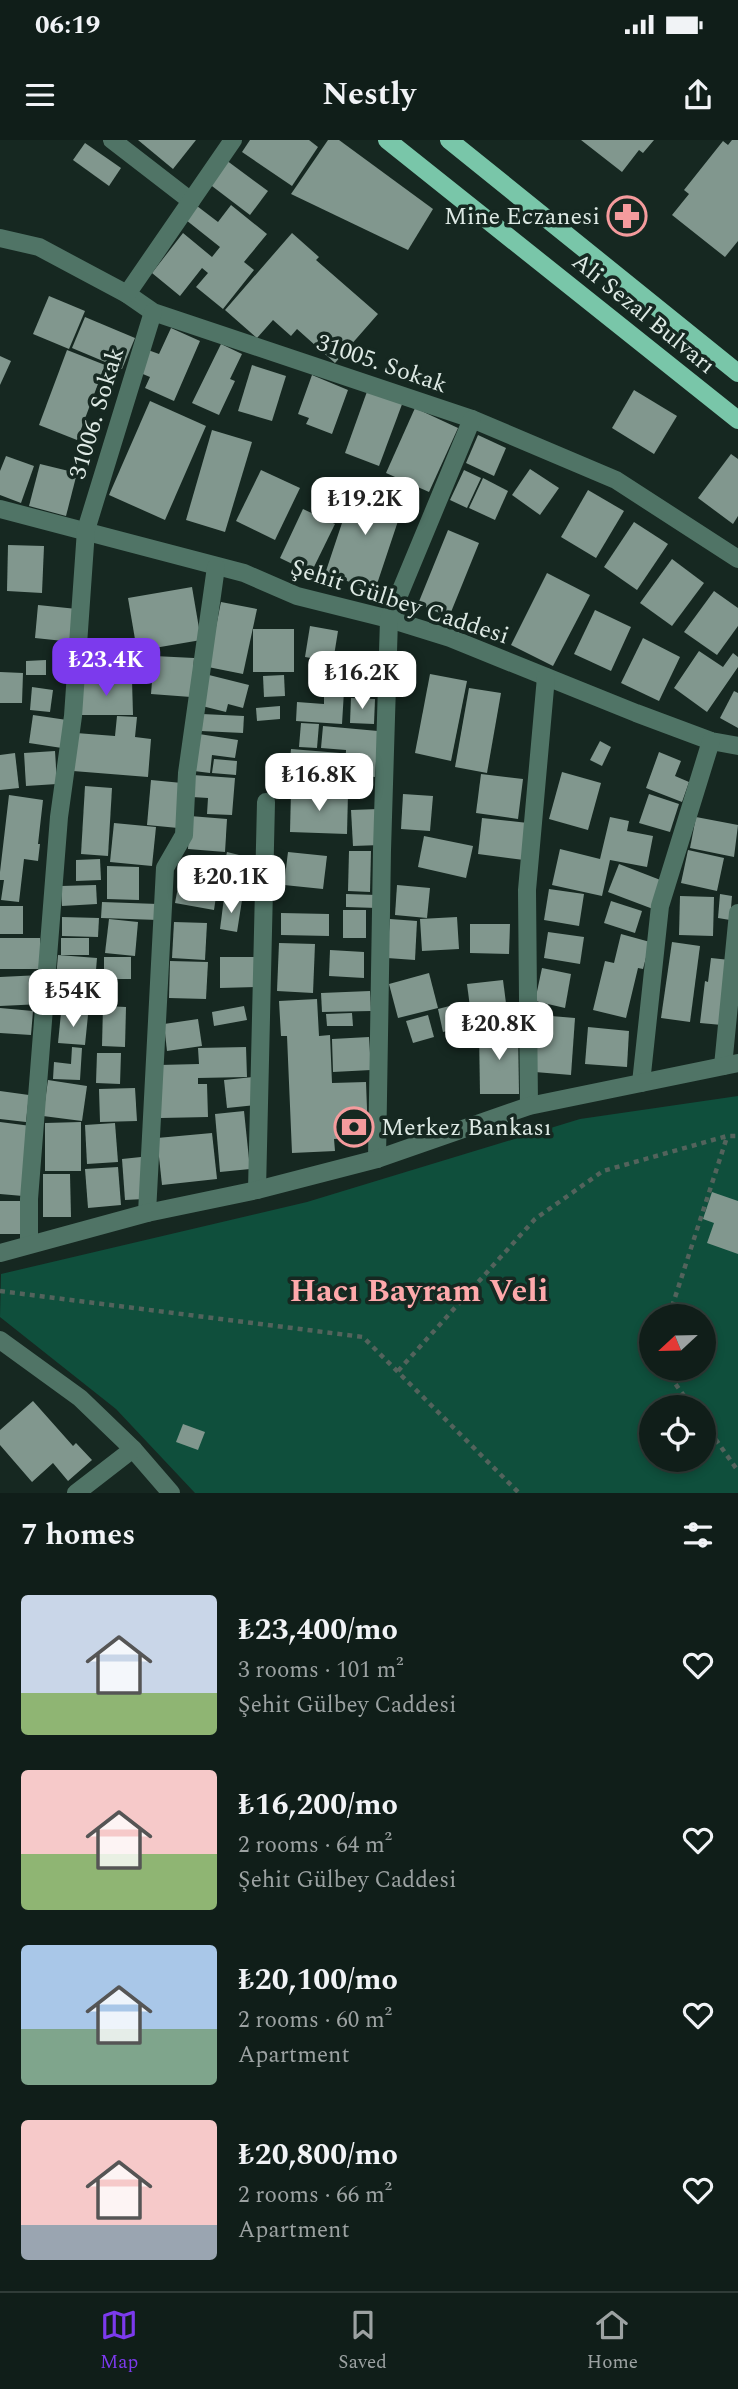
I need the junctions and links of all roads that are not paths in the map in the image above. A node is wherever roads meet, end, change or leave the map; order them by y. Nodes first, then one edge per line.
1 (112, 140) edge
2 (233, 140) edge
3 (387, 140) edge
4 (449, 140) edge
5 (191, 201) junction
6 (0, 238) edge
7 (127, 294) junction
8 (153, 312) junction
9 (738, 373) edge
10 (472, 419) junction
11 (738, 420) edge
12 (0, 509) edge
13 (86, 530) junction
14 (738, 559) edge
15 (216, 567) junction
16 (389, 619) junction
17 (545, 677) junction
18 (711, 741) junction
19 (738, 746) edge
20 (266, 802) dead end
21 (738, 913) edge
22 (730, 1064) edge
23 (641, 1083) junction
24 (529, 1106) junction
25 (377, 1159) junction
26 (257, 1190) junction
27 (147, 1213) junction
28 (29, 1244) junction
29 (0, 1253) edge
30 (0, 1340) edge
31 (133, 1449) junction
32 (76, 1493) edge
33 (171, 1493) edge

1 - 5 street
2 - 5 street
3 - 11 main road, Ali Sezal Bulvarı
4 - 9 main road, Ali Sezal Bulvarı
5 - 7 street
6 - 7 street, 31005. Sokak
7 - 8 street, 31005. Sokak
8 - 10 street, 31005. Sokak
8 - 13 street, 31006. Sokak
10 - 14 street, 31005. Sokak
10 - 16 street
12 - 13 street, Şehit Gülbey Caddesi
13 - 15 street, Şehit Gülbey Caddesi
13 - 28 street, 31006. Sokak
15 - 16 street, Şehit Gülbey Caddesi
15 - 27 street
16 - 17 street, Şehit Gülbey Caddesi
16 - 25 street
17 - 18 street, Şehit Gülbey Caddesi
17 - 24 street
18 - 19 street, Şehit Gülbey Caddesi
18 - 23 street
20 - 26 street
21 - 22 street
22 - 23 street
23 - 24 street
24 - 25 street
25 - 26 street
26 - 27 street
27 - 28 street
28 - 29 street
30 - 31 street
31 - 32 street
31 - 33 street

